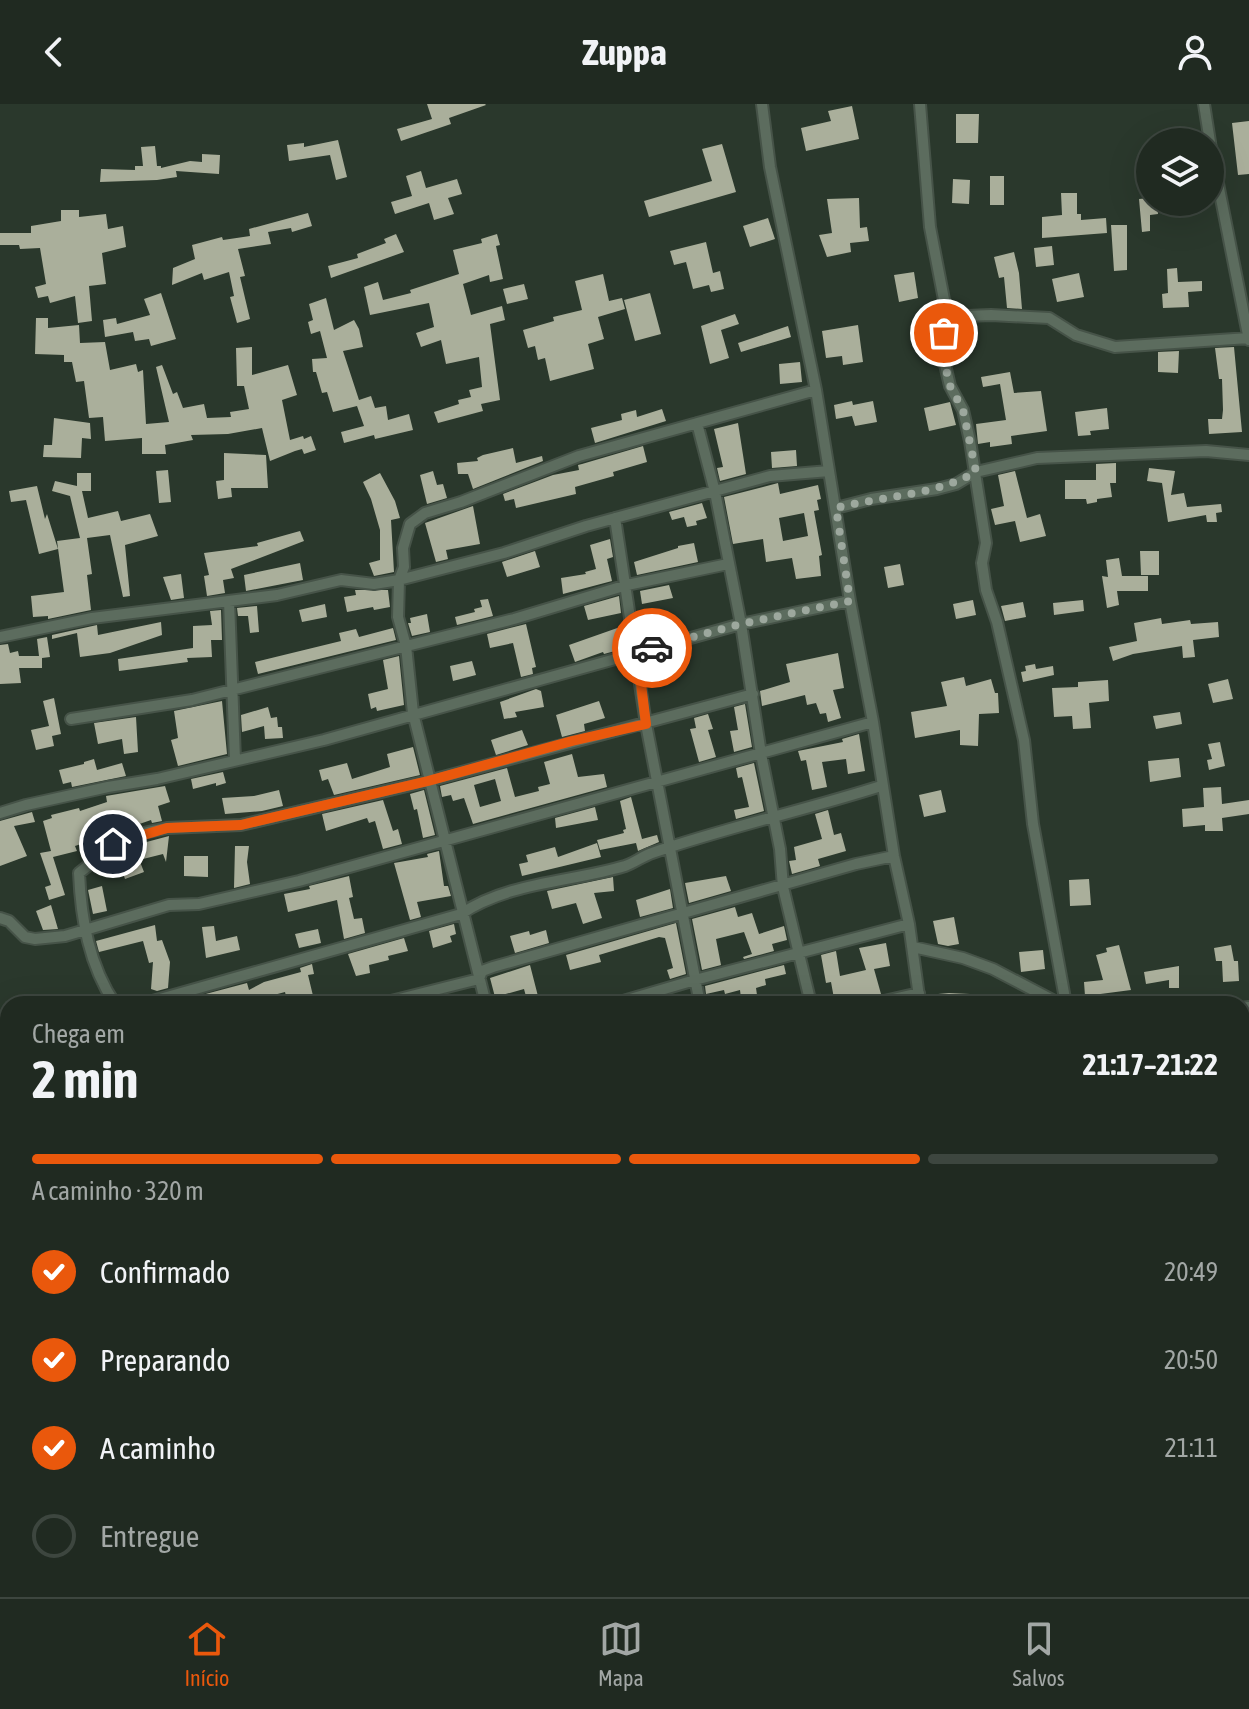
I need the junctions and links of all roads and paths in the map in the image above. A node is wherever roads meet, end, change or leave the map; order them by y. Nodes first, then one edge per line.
1 (762, 104) edge
2 (920, 104) edge
3 (1204, 104) edge
4 (1208, 128) edge
5 (1224, 213) edge
6 (946, 310) junction
7 (1249, 339) edge
8 (816, 390) junction
9 (697, 423) junction
10 (1249, 455) edge
11 (829, 471) junction
12 (976, 472) junction
13 (715, 492) junction
14 (836, 508) junction
15 (615, 518) junction
16 (728, 564) junction
17 (399, 580) junction
18 (627, 585) junction
19 (229, 601) junction
20 (850, 601) junction
21 (741, 624) junction
22 (0, 637) edge
23 (406, 646) junction
24 (637, 652) junction
25 (231, 690) junction
26 (753, 694) junction
27 (413, 713) junction
28 (71, 719) dead end
29 (873, 722) junction
30 (646, 724) junction
31 (761, 754) junction
32 (235, 760) junction
33 (428, 781) junction
34 (657, 782) junction
35 (881, 786) junction
36 (0, 813) edge
37 (773, 817) junction
38 (443, 841) junction
39 (668, 848) junction
40 (894, 856) junction
41 (783, 887) junction
42 (683, 913) junction
43 (461, 914) junction
44 (0, 918) edge
45 (909, 924) junction
46 (84, 928) junction
47 (913, 947) junction
48 (798, 953) junction
49 (479, 979) junction
50 (695, 980) junction
51 (111, 996) edge
52 (170, 996) edge
53 (411, 996) edge
54 (484, 996) edge
55 (640, 996) edge
56 (698, 996) edge
57 (809, 996) edge
58 (920, 996) edge
59 (1045, 996) edge
60 (1065, 996) edge

1 - 8 street
2 - 6 street
3 - 4 street
5 - 7 street
6 - 7 street
6 - 12 street
8 - 9 street
8 - 11 street
9 - 13 street
9 - 17 street
10 - 12 street
11 - 13 street
11 - 14 street
12 - 14 street
12 - 60 street
13 - 15 street
13 - 16 street
14 - 20 street
15 - 17 street
15 - 18 street
16 - 18 street
16 - 21 street
17 - 19 street
17 - 23 street
18 - 23 street
18 - 24 street
19 - 22 street
19 - 25 street
20 - 21 street
20 - 29 street
21 - 24 street
21 - 26 street
23 - 25 street
23 - 27 street
24 - 27 street
24 - 30 street
25 - 28 street
25 - 32 street
26 - 30 street
26 - 31 street
27 - 32 street
27 - 33 street
29 - 31 street
29 - 35 street
30 - 33 street
30 - 34 street
31 - 34 street
31 - 37 street
32 - 36 street
33 - 38 street
33 - 46 street
34 - 38 street
34 - 39 street
35 - 37 street
35 - 40 street
37 - 39 street
37 - 41 street
38 - 43 street
38 - 46 street
39 - 42 street
39 - 43 street
40 - 41 street
40 - 45 street
41 - 42 street
41 - 48 street
42 - 49 street
42 - 50 street
43 - 49 street
43 - 52 street
44 - 46 street
45 - 47 street
45 - 48 street
46 - 51 street
47 - 58 street
47 - 59 street
48 - 50 street
48 - 57 street
49 - 53 street
49 - 54 street
50 - 55 street
50 - 56 street

